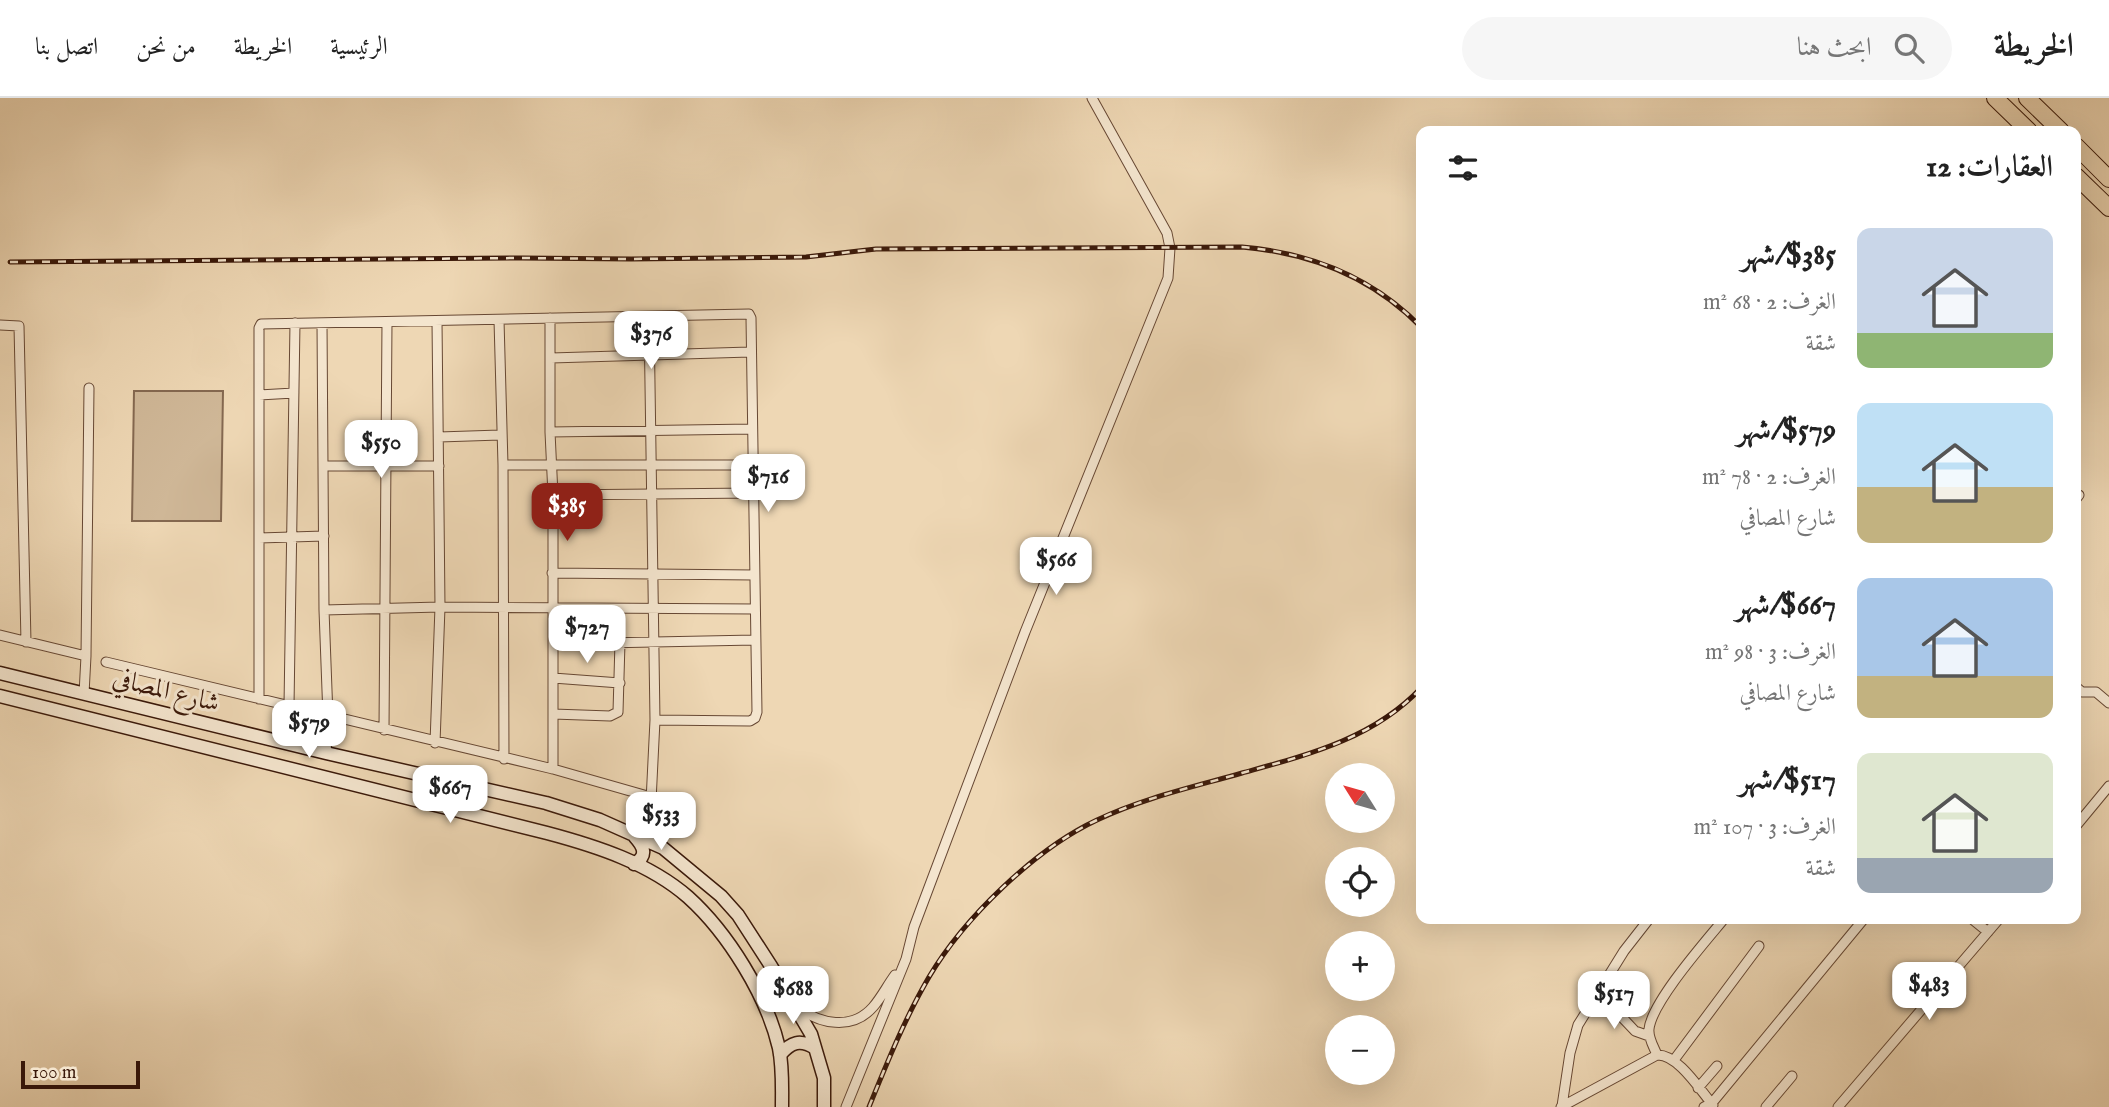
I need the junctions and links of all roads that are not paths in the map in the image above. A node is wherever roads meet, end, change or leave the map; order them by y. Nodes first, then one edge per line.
1 (1092, 98) edge
2 (1995, 98) edge
3 (2027, 98) edge
4 (2024, 126) edge
5 (2056, 126) edge
6 (2081, 151) edge
7 (2109, 179) edge
8 (2081, 181) edge
9 (2109, 208) edge
10 (649, 317) junction
11 (550, 318) junction
12 (499, 320) junction
13 (437, 321) junction
14 (387, 322) junction
15 (295, 323) junction
16 (322, 323) junction
17 (0, 325) edge
18 (750, 352) junction
19 (650, 356) junction
20 (551, 358) junction
21 (89, 388) dead end
22 (294, 393) junction
23 (260, 395) junction
24 (752, 429) junction
25 (652, 431) junction
26 (550, 432) junction
27 (500, 435) junction
28 (439, 437) junction
29 (386, 465) junction
30 (503, 465) junction
31 (551, 465) junction
32 (652, 465) junction
33 (752, 465) junction
34 (323, 466) junction
35 (439, 466) junction
36 (652, 492) junction
37 (753, 493) junction
38 (553, 495) junction
39 (324, 536) junction
40 (259, 538) junction
41 (292, 538) junction
42 (552, 573) junction
43 (652, 573) junction
44 (754, 575) junction
45 (440, 607) junction
46 (654, 608) junction
47 (385, 609) junction
48 (503, 609) junction
49 (552, 609) junction
50 (755, 609) junction
51 (324, 610) junction
52 (0, 635) edge
53 (755, 640) junction
54 (654, 641) junction
55 (26, 642) junction
56 (620, 642) junction
57 (553, 644) junction
58 (86, 656) junction
59 (106, 662) dead end
60 (0, 673) edge
61 (553, 678) junction
62 (620, 683) junction
63 (56, 687) junction
64 (2081, 691) edge
65 (78, 693) junction
66 (0, 696) edge
67 (259, 699) junction
68 (2109, 703) edge
69 (289, 706) junction
70 (51, 709) junction
71 (68, 713) junction
72 (553, 714) junction
73 (328, 717) junction
74 (655, 720) junction
75 (384, 730) junction
76 (435, 743) junction
77 (312, 750) junction
78 (328, 754) junction
79 (504, 759) junction
80 (553, 769) junction
81 (303, 771) junction
82 (326, 776) junction
83 (2109, 786) edge
84 (651, 797) junction
85 (2081, 820) edge
86 (632, 835) junction
87 (649, 842) junction
88 (639, 866) junction
89 (714, 887) junction
90 (694, 904) junction
91 (1645, 924) edge
92 (1720, 924) edge
93 (1860, 924) edge
94 (1978, 924) edge
95 (1995, 924) edge
96 (1988, 932) junction
97 (1759, 946) dead end
98 (906, 959) junction
99 (1598, 992) junction
100 (790, 1001) junction
101 (1649, 1036) junction
102 (815, 1048) junction
103 (780, 1055) junction
104 (1657, 1055) junction
105 (1674, 1060) junction
106 (1717, 1066) dead end
107 (1792, 1076) dead end
108 (1698, 1088) junction
109 (1710, 1106) edge
110 (782, 1107) edge
111 (824, 1107) edge
112 (846, 1107) edge
113 (1562, 1107) edge
114 (1766, 1107) edge
115 (1838, 1107) edge

1 - 98 street
2 - 4 highway
3 - 5 highway
6 - 7 highway
8 - 9 highway
10 - 11 street
10 - 18 street
10 - 19 street
11 - 12 street
11 - 20 street
12 - 13 street
12 - 27 street
13 - 14 street
13 - 28 street
14 - 16 street
14 - 29 street
15 - 16 street
15 - 22 street
15 - 23 street
16 - 34 street
17 - 55 street
18 - 19 street
18 - 24 street
19 - 20 street
19 - 25 street
20 - 26 street
21 - 58 street
22 - 23 street
22 - 41 street
23 - 40 street
24 - 25 street
24 - 33 street
25 - 26 street
25 - 32 street
26 - 31 street
27 - 28 street
27 - 30 street
28 - 35 street
29 - 34 street
29 - 35 street
29 - 47 street
30 - 31 street
30 - 48 street
31 - 32 street
31 - 38 street
32 - 33 street
32 - 36 street
33 - 37 street
34 - 39 street
35 - 45 street
36 - 37 street
36 - 38 street
36 - 43 street
37 - 44 street
38 - 42 street
39 - 41 street
39 - 51 street
40 - 41 street
40 - 67 street
41 - 69 street
42 - 43 street
42 - 49 street
43 - 44 street
43 - 46 street
44 - 50 street
45 - 47 street
45 - 48 street
45 - 76 street
46 - 49 street
46 - 50 street
46 - 54 street
47 - 51 street
47 - 75 street
48 - 49 street
48 - 79 street
49 - 57 street
50 - 53 street
51 - 73 street
52 - 55 street
53 - 54 street
53 - 74 street
54 - 56 street
54 - 74 street
55 - 58 street
56 - 57 street
56 - 62 street
57 - 61 street
58 - 65 street
59 - 67 street
60 - 63 main road, شارع المصافي
61 - 62 street
61 - 72 street
62 - 72 street
63 - 65 main road, شارع المصافي
63 - 70 main road
64 - 68 street
65 - 71 main road
65 - 77 main road, شارع المصافي
66 - 70 main road, شارع المصافي
67 - 69 street
69 - 73 street
70 - 71 main road, شارع المصافي
71 - 81 main road, شارع المصافي
72 - 80 street
73 - 75 street
73 - 78 street
74 - 84 street
75 - 76 street
76 - 79 street
77 - 78 main road, شارع المصافي
77 - 81 main road
78 - 82 main road
78 - 86 main road, شارع المصافي
79 - 80 street
80 - 84 street
81 - 82 main road, شارع المصافي
82 - 88 main road, شارع المصافي
83 - 85 street
84 - 87 street
86 - 87 main road, شارع المصافي
86 - 88 main road
87 - 88 main road
87 - 89 main road, شارع المصافي
88 - 90 main road, شارع المصافي
89 - 90 main road
89 - 100 main road, شارع المصافي
90 - 103 main road, شارع المصافي
91 - 99 street
92 - 101 street
93 - 109 street
94 - 96 street
95 - 96 street
96 - 115 street
97 - 105 street
98 - 100 street
98 - 112 street
99 - 101 street
99 - 113 street
100 - 102 main road, شارع المصافي
101 - 104 street
102 - 103 main road
102 - 111 main road, شارع المصافي
103 - 110 main road, شارع المصافي
104 - 105 street
104 - 113 street
105 - 108 street
106 - 108 street
107 - 114 street
108 - 109 street

